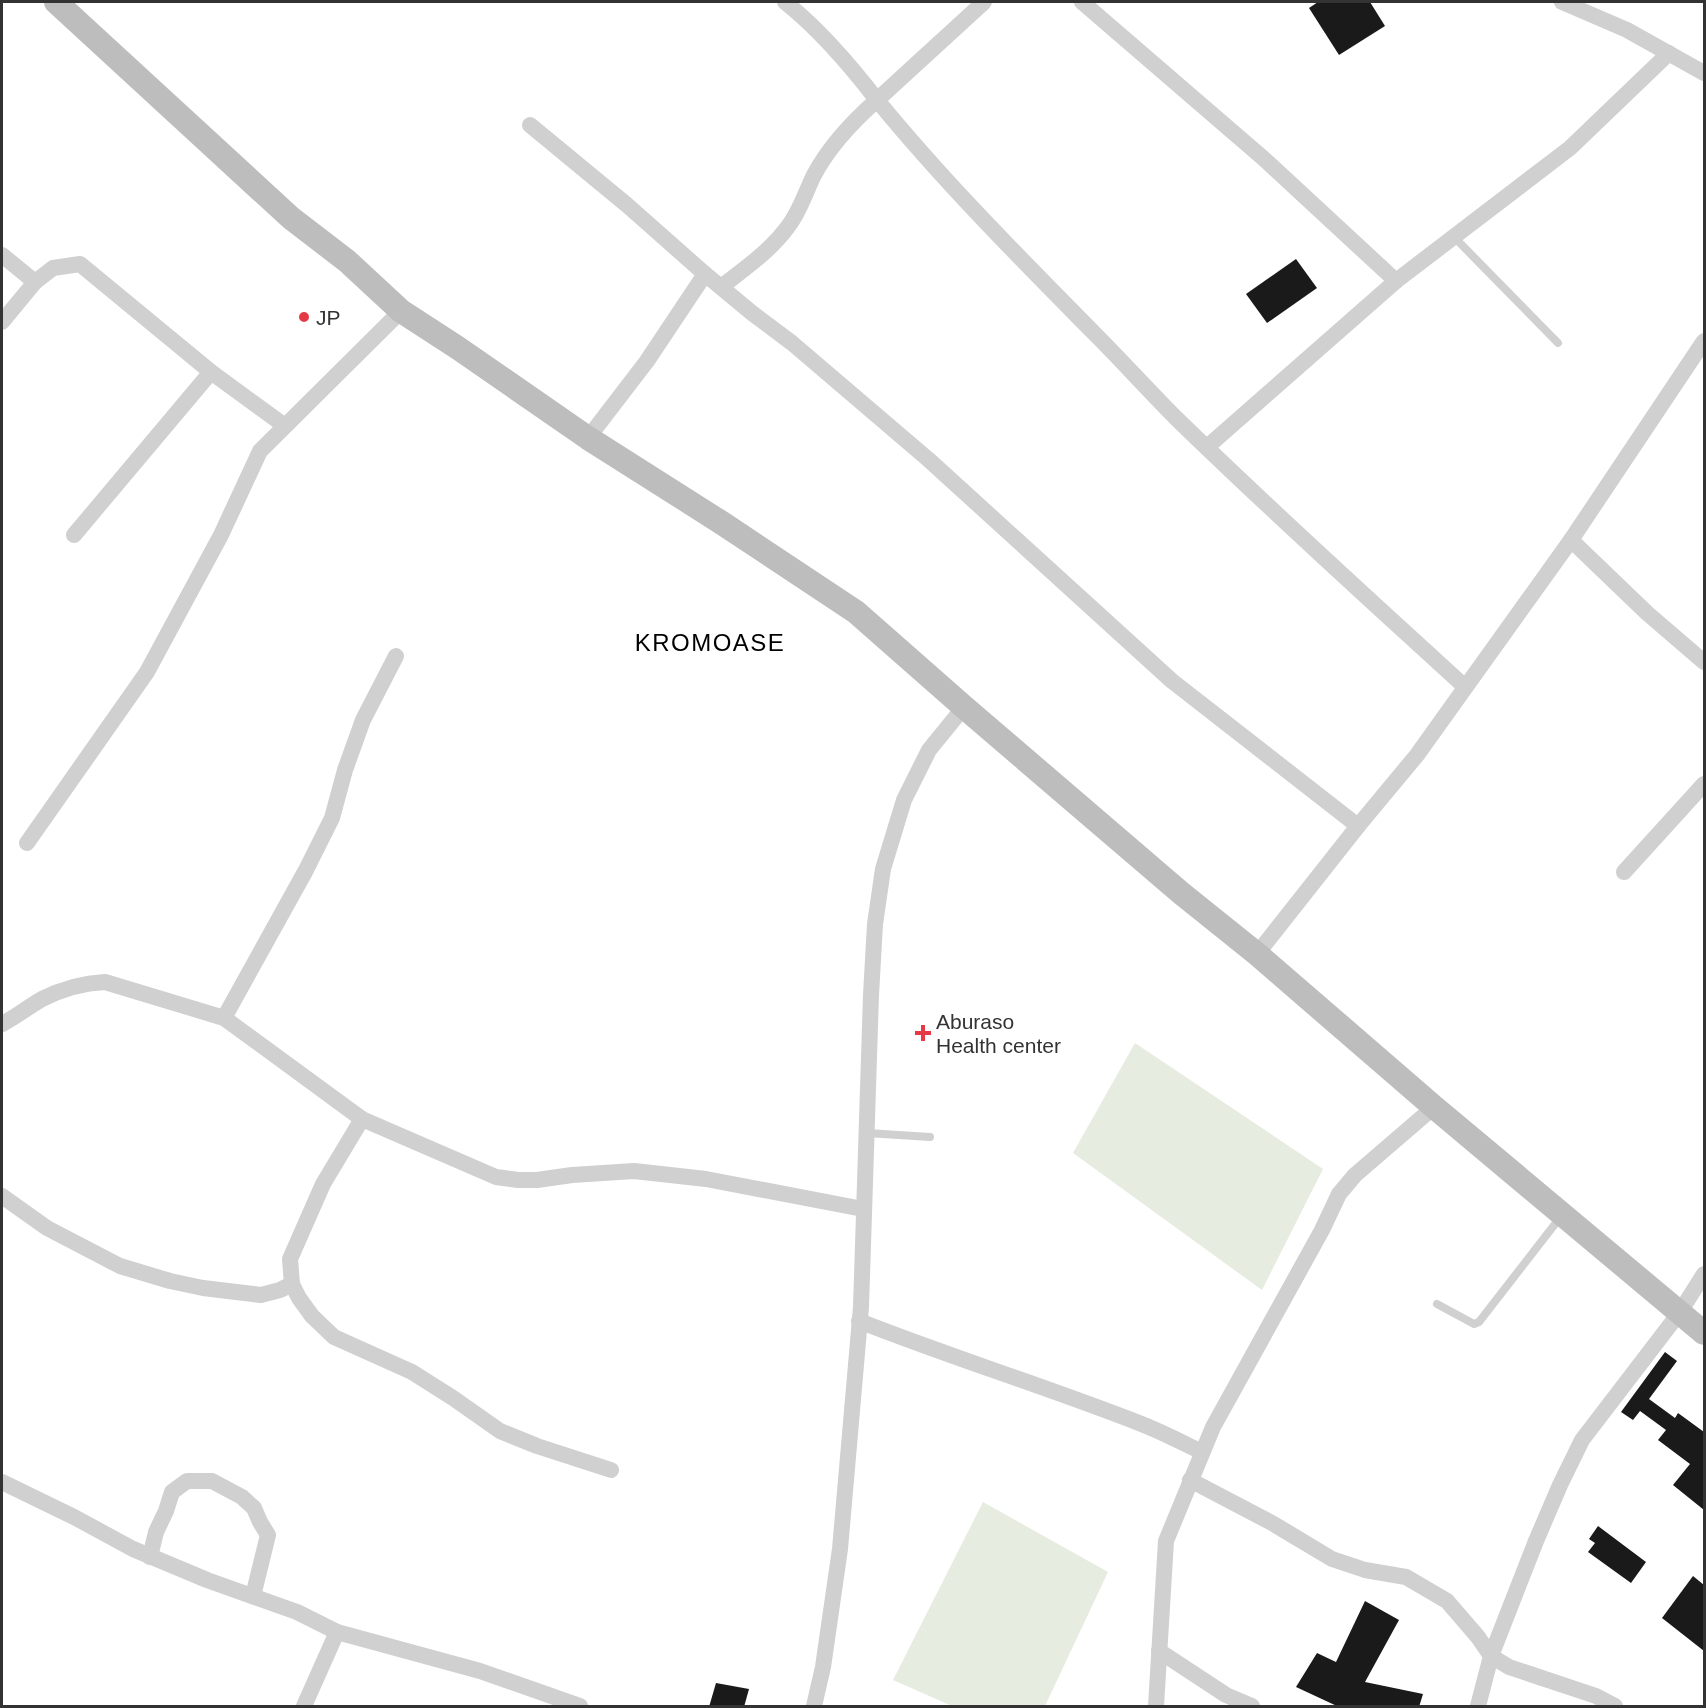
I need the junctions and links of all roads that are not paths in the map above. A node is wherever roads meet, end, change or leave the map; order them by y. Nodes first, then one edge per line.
1 (56, 2) edge
2 (785, 2) edge
3 (984, 2) edge
4 (1082, 2) edge
5 (1562, 2) edge
6 (1669, 53) junction
7 (1704, 72) edge
8 (877, 100) junction
9 (530, 125) dead end
10 (1454, 237) junction
11 (2, 255) edge
12 (705, 274) junction
13 (1396, 281) junction
14 (35, 282) junction
15 (721, 287) junction
16 (401, 311) junction
17 (2, 322) edge
18 (1704, 340) edge
19 (1558, 343) dead end
20 (211, 372) junction
21 (285, 426) junction
22 (588, 438) junction
23 (1207, 447) junction
24 (74, 535) dead end
25 (1571, 540) junction
26 (396, 656) dead end
27 (1704, 662) edge
28 (1465, 687) junction
29 (964, 707) junction
30 (1704, 784) edge
31 (1358, 826) junction
32 (27, 843) dead end
33 (1624, 872) dead end
34 (1257, 954) junction
35 (224, 1018) junction
36 (2, 1024) edge
37 (1434, 1107) junction
38 (362, 1119) junction
39 (867, 1133) junction
40 (930, 1137) dead end
41 (2, 1196) edge
42 (863, 1209) junction
43 (1562, 1215) junction
44 (1704, 1274) edge
45 (292, 1284) junction
46 (1437, 1304) dead end
47 (1680, 1312) junction
48 (859, 1321) junction
49 (1704, 1333) edge
50 (1202, 1452) junction
51 (611, 1470) dead end
52 (1190, 1480) junction
53 (2, 1482) edge
54 (150, 1557) junction
55 (253, 1596) junction
56 (337, 1632) junction
57 (1159, 1651) junction
58 (1491, 1656) junction
59 (304, 1707) edge
60 (580, 1707) edge
61 (814, 1707) edge
62 (1156, 1707) edge
63 (1252, 1707) edge
64 (1478, 1707) edge
65 (1615, 1707) edge

1 - 16 street
2 - 8 street
3 - 8 street
4 - 13 street
5 - 6 street
6 - 7 street
6 - 10 street
8 - 15 street
8 - 23 street
9 - 12 street
10 - 13 street
10 - 19 lane
11 - 14 street
12 - 15 street
12 - 22 street
13 - 23 street
14 - 17 street
14 - 20 street
15 - 31 street
16 - 21 street
16 - 22 street
18 - 25 street
20 - 21 street
20 - 24 street
21 - 32 street
22 - 29 street
23 - 28 street
25 - 27 street
25 - 28 street
26 - 35 street
28 - 31 street
29 - 34 street
29 - 39 street
30 - 33 street
31 - 34 street
34 - 37 street
35 - 36 street
35 - 38 street
37 - 43 street
37 - 50 street
38 - 42 street
38 - 45 street
39 - 40 lane
39 - 42 street
41 - 45 street
42 - 48 street
43 - 46 lane
43 - 47 street
44 - 47 street
45 - 51 street
47 - 49 street
47 - 58 street
48 - 50 street
48 - 61 street
50 - 52 street
52 - 57 street
52 - 58 street
53 - 54 street
54 - 55 street
54 - 55 street
55 - 56 street
56 - 59 street
56 - 60 street
57 - 62 street
57 - 63 street
58 - 64 street
58 - 65 street

